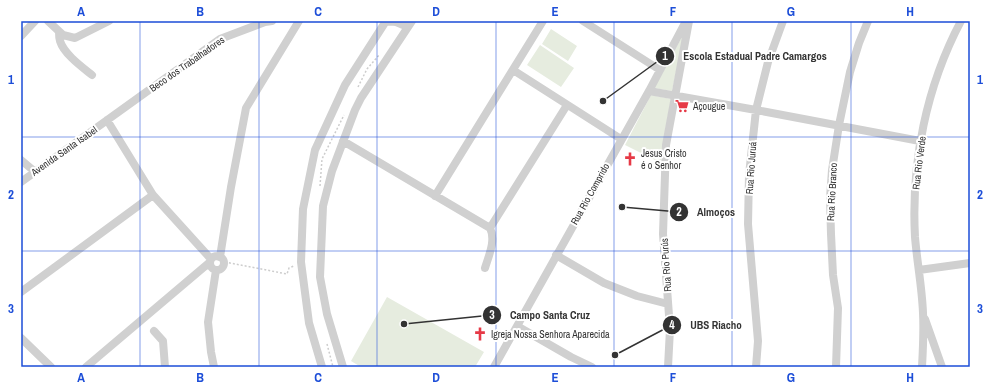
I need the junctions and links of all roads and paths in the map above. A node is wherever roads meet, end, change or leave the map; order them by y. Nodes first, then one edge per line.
1 (35, 21) edge
2 (48, 21) edge
3 (109, 21) edge
4 (272, 21) edge
5 (299, 21) edge
6 (386, 21) edge
7 (543, 21) edge
8 (583, 21) edge
9 (686, 21) edge
10 (689, 21) edge
11 (783, 21) edge
12 (868, 21) edge
13 (961, 21) edge
14 (410, 24) edge
15 (61, 33) junction
16 (21, 36) edge
17 (382, 52) dead end
18 (513, 70) junction
19 (660, 70) junction
20 (92, 75) dead end
21 (357, 89) dead end
22 (649, 91) junction
23 (675, 95) junction
24 (567, 105) junction
25 (346, 110) dead end
26 (756, 110) junction
27 (107, 120) junction
28 (839, 125) junction
29 (621, 139) junction
30 (343, 141) junction
31 (920, 141) junction
32 (21, 160) edge
33 (34, 171) junction
34 (21, 182) edge
35 (319, 189) dead end
36 (153, 195) junction
37 (435, 196) junction
38 (490, 228) junction
39 (556, 256) junction
40 (222, 259) junction
41 (211, 261) junction
42 (301, 262) junction
43 (970, 263) edge
44 (485, 268) dead end
45 (216, 270) junction
46 (919, 270) junction
47 (21, 292) edge
48 (668, 304) junction
49 (923, 312) junction
50 (517, 326) junction
51 (154, 331) dead end
52 (21, 338) edge
53 (326, 338) dead end
54 (936, 352) junction
55 (923, 355) junction
56 (51, 367) edge
57 (86, 367) edge
58 (165, 367) edge
59 (214, 367) edge
60 (322, 367) edge
61 (333, 367) edge
62 (343, 367) edge
63 (494, 367) edge
64 (592, 367) edge
65 (668, 367) edge
66 (756, 367) edge
67 (836, 367) edge
68 (922, 367) edge
69 (942, 367) edge

1 - 16 street
2 - 15 street
3 - 15 street
4 - 27 street, Beco dos Trabalhadores
5 - 40 street
6 - 14 street
6 - 42 street
7 - 18 street
8 - 19 street
9 - 19 street, Rua Rio Comprido
10 - 23 street, Rua Rio Purús
11 - 26 street, Rua Rio Juruá
12 - 28 street, Rua Rio Branco
13 - 31 street, Rua Rio Verde
14 - 30 street
15 - 20 street
17 - 21 path
18 - 24 street
18 - 37 street
19 - 22 street, Rua Rio Comprido
22 - 23 street
22 - 29 street, Rua Rio Comprido
23 - 26 street
23 - 48 street, Rua Rio Purús
24 - 29 street
24 - 38 street
25 - 35 path
26 - 28 street
26 - 66 street, Rua Rio Juruá
27 - 33 street, Avenida Santa Isabel
27 - 36 street
28 - 31 street
28 - 67 street, Rua Rio Branco
29 - 39 street, Rua Rio Comprido
30 - 37 street
30 - 62 street
31 - 46 street, Rua Rio Verde
32 - 33 street
33 - 34 street, Avenida Santa Isabel
36 - 41 street
36 - 47 street
37 - 38 street
38 - 44 street
39 - 48 street
39 - 50 street, Rua Rio Comprido
40 - 41 street
40 - 42 path
40 - 45 street
41 - 45 street
41 - 57 street
42 - 60 street
43 - 46 street
45 - 59 street
46 - 49 street, Rua Rio Verde
48 - 65 street, Rua Rio Purús
49 - 54 street, Rua Rio Verde
49 - 55 street, Rua Rio Verde
50 - 63 street, Rua Rio Comprido
50 - 64 street
51 - 58 street
52 - 56 street
53 - 61 path
54 - 55 street
54 - 69 street, Rua Rio Verde
55 - 68 street, Rua Rio Verde

